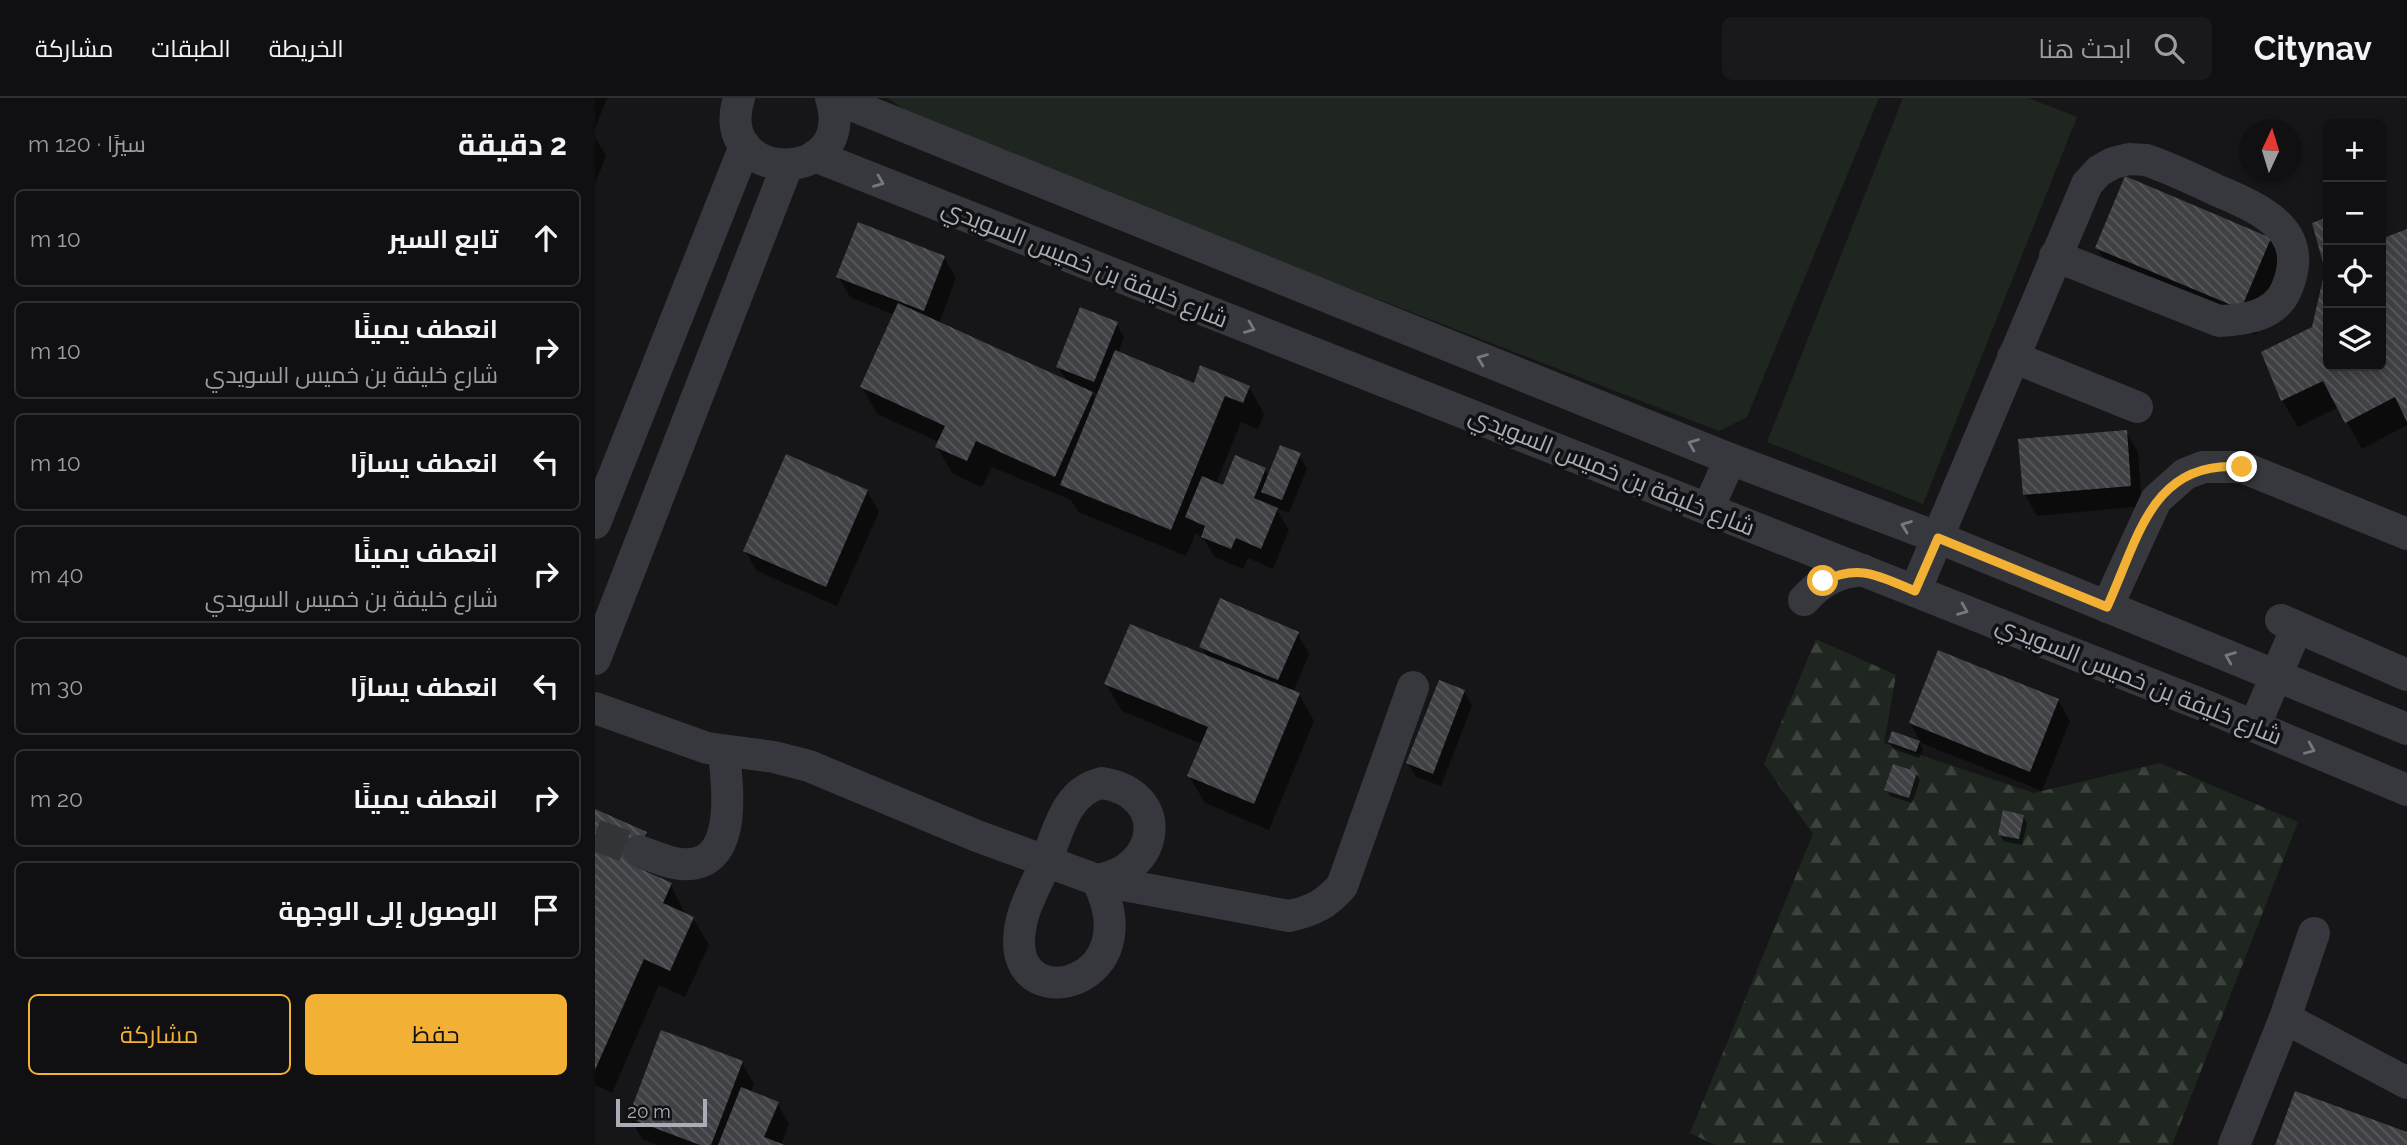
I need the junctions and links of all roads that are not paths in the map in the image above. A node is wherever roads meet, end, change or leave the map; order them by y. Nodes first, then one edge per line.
1 (739, 98) edge
2 (833, 98) edge
3 (745, 146) junction
4 (801, 161) junction
5 (2055, 256) junction
6 (2013, 357) junction
7 (2137, 407) dead end
8 (1730, 459) junction
9 (1708, 509) junction
10 (595, 523) edge
11 (2407, 534) edge
12 (1938, 538) junction
13 (1787, 540) junction
14 (1863, 570) junction
15 (1915, 591) junction
16 (2107, 607) junction
17 (595, 659) edge
18 (2277, 675) junction
19 (2407, 675) edge
20 (1413, 687) dead end
21 (595, 708) edge
22 (2255, 725) junction
23 (2407, 729) edge
24 (724, 751) junction
25 (2407, 790) edge
26 (639, 851) tunnel mouth
27 (1047, 861) junction
28 (1097, 880) junction
29 (2314, 933) dead end
30 (2285, 1018) junction
31 (2407, 1083) edge
32 (2234, 1145) edge

1 - 3 lane
2 - 4 lane
8 -> 2 lane
3 - 4 lane, شارع خليفة بن خميس السويدي
3 - 10 lane
4 -> 9 lane, شارع خليفة بن خميس السويدي
4 - 17 lane
5 - 5 lane
5 - 6 lane
6 - 7 lane
6 - 12 lane
8 - 9 lane
12 -> 8 lane
9 - 13 lane, شارع خليفة بن خميس السويدي
11 - 16 lane
12 - 15 lane
12 - 16 lane
13 - 14 lane, شارع خليفة بن خميس السويدي
13 - 14 lane
14 - 15 lane, شارع خليفة بن خميس السويدي
15 -> 22 lane, شارع خليفة بن خميس السويدي
18 -> 16 lane
18 - 19 lane
18 - 22 lane
18 - 23 lane
20 - 28 lane
21 - 24 lane
22 -> 25 lane, شارع خليفة بن خميس السويدي
24 - 26 lane
24 - 27 lane
27 - 28 lane
27 - 28 lane
27 - 28 lane
29 - 30 lane
30 - 31 lane
30 - 32 lane

